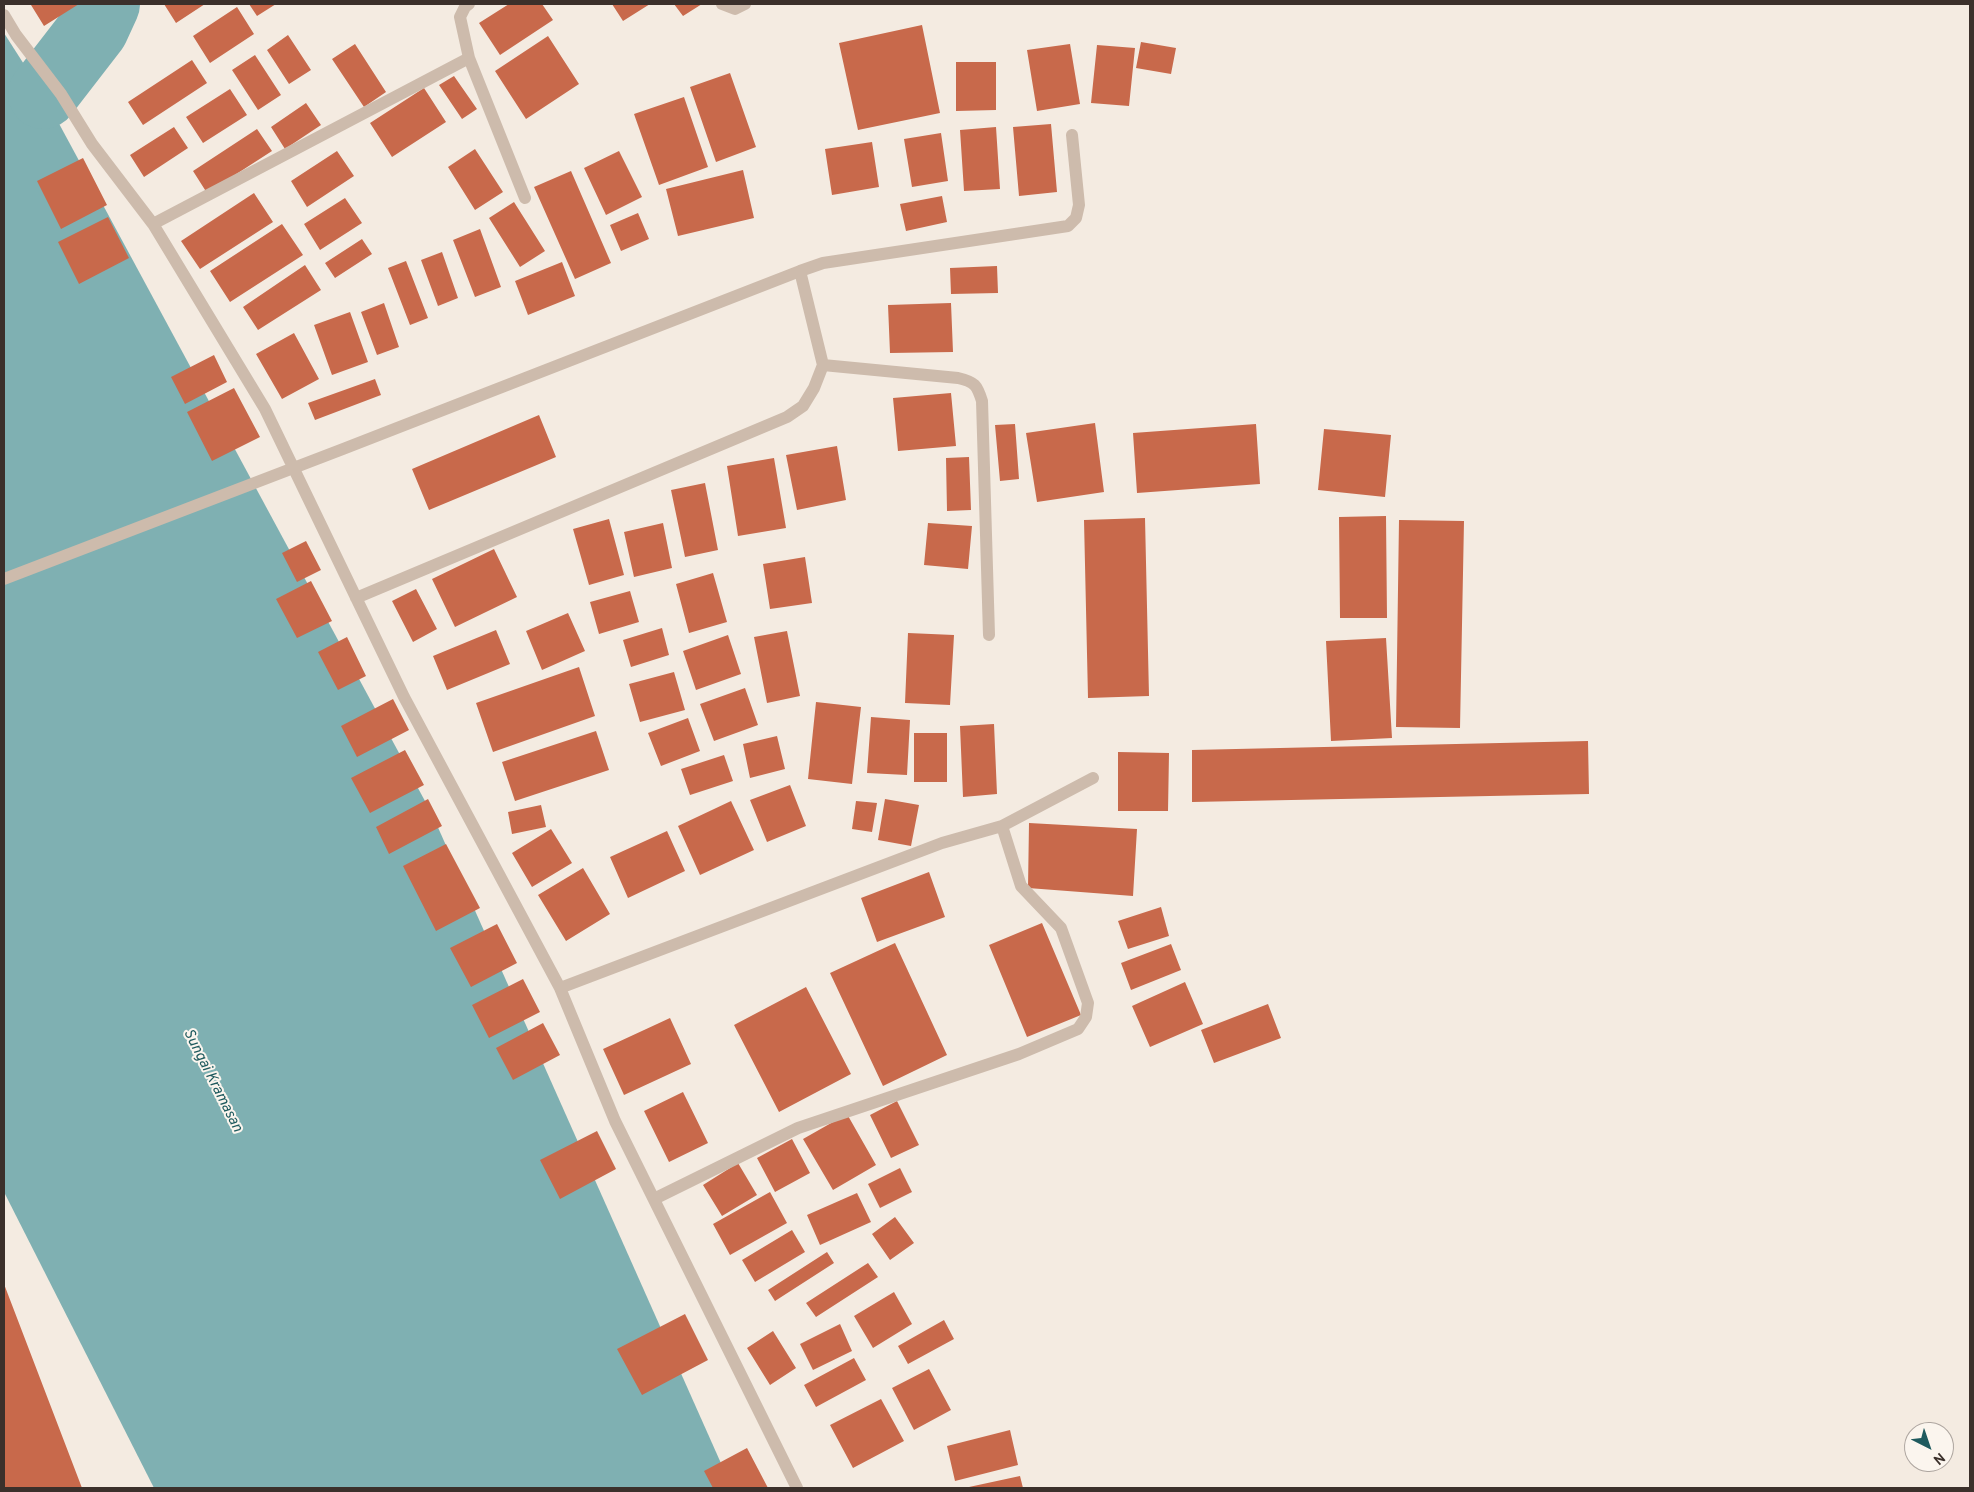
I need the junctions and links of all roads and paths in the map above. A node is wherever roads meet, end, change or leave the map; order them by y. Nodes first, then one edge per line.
1 (469, 4) edge
2 (722, 4) edge
3 (745, 4) edge
4 (4, 15) edge
5 (470, 58) junction
6 (1072, 135) dead end
7 (525, 198) dead end
8 (153, 224) junction
9 (800, 271) junction
10 (823, 365) junction
11 (4, 579) edge
12 (356, 598) junction
13 (989, 635) dead end
14 (1093, 778) dead end
15 (1002, 826) junction
16 (560, 988) junction
17 (654, 1199) junction
18 (797, 1488) edge

1 - 5 street
2 - 3 street
4 - 8 street
5 - 7 street
5 - 8 street
6 - 9 street
8 - 12 street
9 - 10 street
9 - 11 street
10 - 12 street
10 - 13 street
12 - 16 street
14 - 15 street
15 - 16 street
15 - 17 street
16 - 17 street
17 - 18 street

